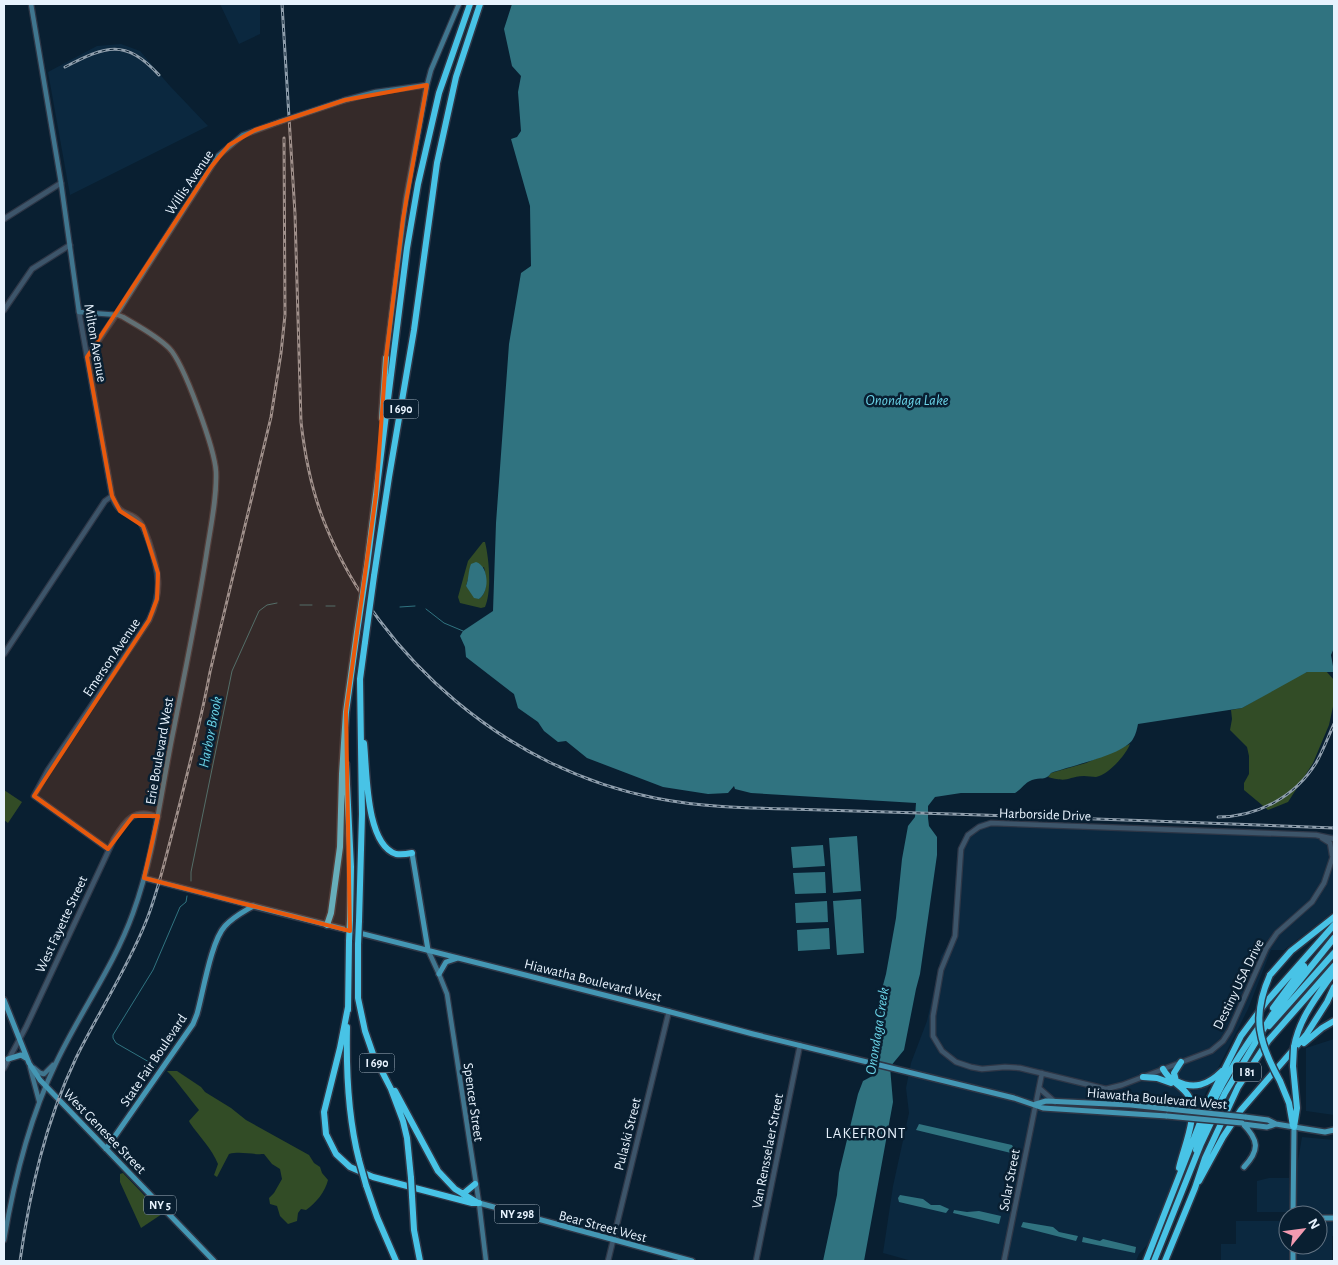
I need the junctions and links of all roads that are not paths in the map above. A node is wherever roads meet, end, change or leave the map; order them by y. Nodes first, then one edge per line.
1 (31, 4) edge
2 (459, 4) edge
3 (470, 4) edge
4 (480, 4) edge
5 (427, 85) junction
6 (61, 183) junction
7 (4, 219) edge
8 (70, 245) junction
9 (4, 310) edge
10 (79, 312) junction
11 (116, 315) junction
12 (87, 357) junction
13 (386, 358) joint
14 (382, 445) junction
15 (112, 496) junction
16 (4, 654) edge
17 (360, 708) junction
18 (345, 735) junction
19 (158, 816) junction
20 (1316, 835) junction
21 (1334, 839) edge
22 (108, 849) junction
23 (412, 853) joint
24 (1334, 853) edge
25 (1333, 859) edge
26 (144, 878) junction
27 (253, 906) junction
28 (1334, 917) edge
29 (327, 925) junction
30 (1334, 926) edge
31 (1328, 932) junction
32 (1334, 938) edge
33 (428, 950) junction
34 (1334, 953) edge
35 (460, 958) junction
36 (1334, 966) edge
37 (1331, 973) edge
38 (440, 974) junction
39 (1334, 987) edge
40 (4, 1000) edge
41 (348, 1007) junction
42 (669, 1012) junction
43 (1334, 1022) edge
44 (19, 1038) junction
45 (800, 1045) junction
46 (8, 1059) junction
47 (28, 1062) junction
48 (56, 1062) junction
49 (1181, 1062) junction
50 (1282, 1062) junction
51 (1227, 1064) junction
52 (1242, 1064) junction
53 (4, 1068) edge
54 (1164, 1069) junction
55 (382, 1070) junction
56 (1042, 1073) junction
57 (1143, 1077) junction
58 (1176, 1083) junction
59 (45, 1086) junction
60 (1039, 1088) junction
61 (1055, 1102) junction
62 (39, 1103) junction
63 (1036, 1104) junction
64 (1242, 1124) junction
65 (1276, 1124) junction
66 (1294, 1127) junction
67 (1334, 1132) edge
68 (106, 1149) junction
69 (1192, 1167) junction
70 (1244, 1167) dead end
71 (475, 1184) junction
72 (1195, 1188) junction
73 (463, 1194) junction
74 (1170, 1200) junction
75 (479, 1203) junction
76 (1293, 1205) edge
77 (4, 1240) edge
78 (613, 1240) junction
79 (214, 1261) edge
80 (396, 1261) edge
81 (420, 1261) edge
82 (486, 1261) edge
83 (608, 1261) edge
84 (692, 1261) edge
85 (756, 1261) edge
86 (1004, 1261) edge
87 (1146, 1261) edge
88 (1154, 1261) edge
89 (1165, 1261) edge

1 - 6 main road, Milton Avenue
2 - 5 main road
3 - 14 highway, I 690
4 - 17 highway, I 690, bridge
5 - 11 main road, Willis Avenue, bridge
5 - 13 main road
6 - 7 street
6 - 8 main road, Milton Avenue
8 - 9 street
8 - 10 main road, Milton Avenue
10 - 11 main road, Erie Boulevard West
10 - 12 street, Milton Avenue
11 - 12 street, Willis Avenue
11 - 19 main road, Erie Boulevard West
12 - 15 street, Milton Avenue
13 - 14 highway
14 - 18 highway, I 690, bridge
15 - 16 street
15 - 22 street, Emerson Avenue
17 - 23 highway
17 - 55 highway, I 690, bridge
18 - 29 highway
18 - 41 highway, I 690, bridge
19 - 22 street, West Fayette Street
19 - 26 main road, Erie Boulevard West
20 - 21 street, Harborside Drive
20 - 25 street
20 - 56 street, Harborside Drive
22 - 44 street, West Fayette Street
23 - 33 main road
24 - 25 street, Destiny USA Drive
25 - 49 street, Destiny USA Drive
26 - 27 main road, Hiawatha Boulevard West
26 - 48 main road, Erie Boulevard West
27 - 29 main road, Hiawatha Boulevard West
27 - 68 main road, State Fair Boulevard
28 - 66 highway, bridge
29 - 33 main road, Hiawatha Boulevard West
30 - 31 highway
31 - 51 highway
31 - 69 highway
32 - 52 highway
33 - 35 main road, Hiawatha Boulevard West
33 - 38 main road, Spencer Street
34 - 52 highway, I 81
35 - 38 main road
35 - 42 main road, Hiawatha Boulevard West
36 - 37 highway, I 81
37 - 66 highway, bridge
37 - 72 highway, I 81
38 - 71 main road, Spencer Street
39 - 50 highway
40 - 44 main road, West Genesee Street / NY 5
41 - 75 highway
41 - 80 highway, I 690, bridge
42 - 45 main road, Hiawatha Boulevard West
42 - 78 street, Pulaski Street
43 - 50 highway
44 - 46 street, West Fayette Street
44 - 47 main road, West Genesee Street / NY 5
45 - 63 main road, Hiawatha Boulevard West
45 - 85 street, Van Rensselaer Street
46 - 47 main road
46 - 53 street, West Fayette Street
47 - 48 main road
47 - 59 main road, West Genesee Street / NY 5
47 - 62 main road
48 - 59 main road, Erie Boulevard West
49 - 54 street, Destiny USA Drive
49 - 58 highway
50 - 72 highway
51 - 58 highway
51 - 74 highway
52 - 69 highway, I 81
54 - 57 street, Destiny USA Drive
54 - 58 highway
55 - 73 highway
55 - 81 highway, I 690, bridge
56 - 57 street, Destiny USA Drive
56 - 60 street
57 - 58 highway
58 - 74 highway
59 - 62 main road, Erie Boulevard West
59 - 68 main road, West Genesee Street / NY 5
60 - 61 street
60 - 63 street
61 - 63 main road, Hiawatha Boulevard West
61 - 65 main road, Hiawatha Boulevard West, bridge
62 - 77 main road, Erie Boulevard West
63 - 64 main road, Hiawatha Boulevard West, bridge
63 - 86 street, Solar Street
64 - 65 main road, Hiawatha Boulevard West
64 - 70 main road
65 - 66 main road, Hiawatha Boulevard West
66 - 67 main road, Hiawatha Boulevard West
66 - 76 main road
68 - 79 main road, West Genesee Street / NY 5
69 - 88 highway, I 81
71 - 73 highway
71 - 75 main road, Spencer Street
72 - 89 highway, I 81
73 - 75 highway
74 - 87 highway
75 - 78 main road, Bear Street West / NY 298
75 - 82 main road, Spencer Street
78 - 83 street, Pulaski Street
78 - 84 main road, Bear Street West / NY 298

